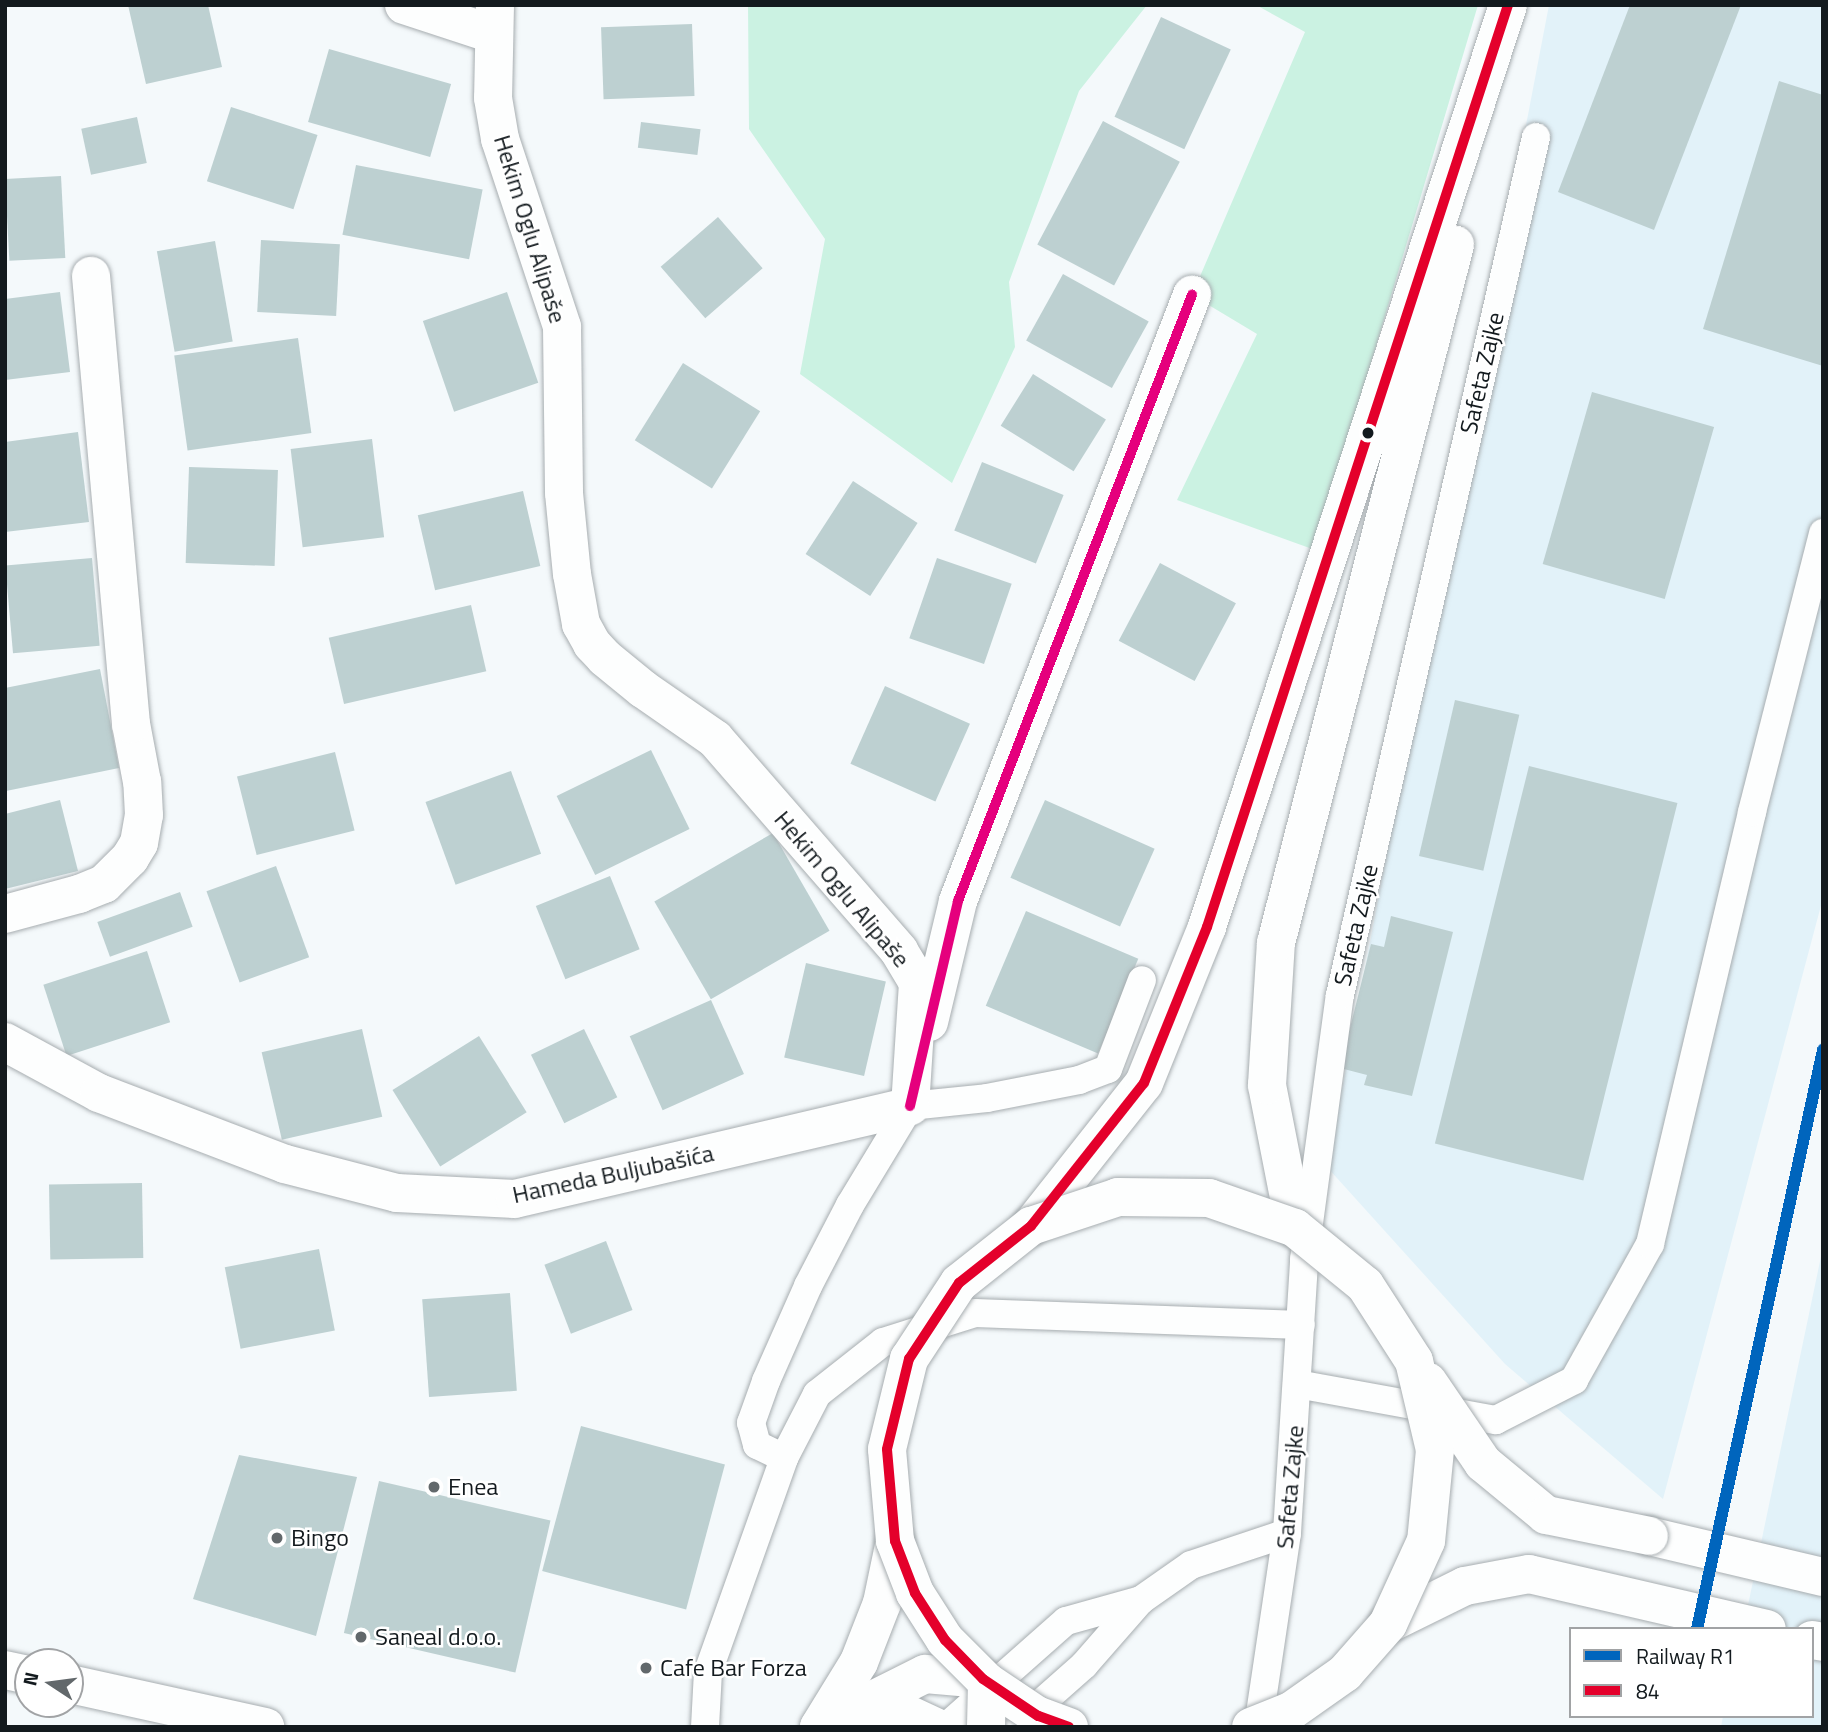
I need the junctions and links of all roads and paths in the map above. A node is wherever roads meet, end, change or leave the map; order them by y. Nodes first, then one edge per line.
1 (404, 5) edge
2 (1508, 5) edge
3 (1516, 5) edge
4 (493, 19) edge
5 (1536, 137) dead end
6 (91, 276) dead end
7 (1192, 295) dead end
8 (1823, 533) edge
9 (5, 914) edge
10 (1142, 979) dead end
11 (5, 1042) edge
12 (910, 1106) junction
13 (1031, 1226) junction
14 (1295, 1228) junction
15 (1301, 1325) junction
16 (1414, 1361) junction
17 (1297, 1384) junction
18 (784, 1458) junction
19 (1287, 1533) junction
20 (895, 1541) junction
21 (1823, 1577) edge
22 (1141, 1600) junction
23 (1388, 1624) junction
24 (1758, 1627) edge
25 (985, 1681) junction
26 (84, 1687) edge
27 (223, 1721) edge
28 (265, 1727) edge
29 (705, 1727) edge
30 (819, 1727) edge
31 (936, 1727) edge
32 (946, 1727) edge
33 (986, 1727) edge
34 (1014, 1727) edge
35 (1069, 1727) edge
36 (1251, 1727) edge
37 (1258, 1727) edge

1 - 4 main road, Hekim Oglu Alipaše
2 - 13 main road
3 - 14 main road
4 - 12 main road, Hekim Oglu Alipaše
5 - 15 lane, Safeta Zajke
6 - 9 main road
7 - 12 main road, Hekim Oglu Alipaše
8 - 17 lane
10 - 12 lane
11 - 12 main road, Hameda Buljubašića
12 - 18 lane
13 - 14 main road, bridge
13 - 20 main road, bridge
14 - 16 main road, bridge
15 - 17 lane, Safeta Zajke
15 - 18 lane
16 - 21 main road, bridge
16 - 23 main road, bridge
17 - 19 lane, Safeta Zajke
18 - 29 lane
19 - 22 lane
19 - 37 lane, Safeta Zajke
20 - 25 main road, bridge
20 - 30 main road
22 - 32 lane
22 - 34 lane
23 - 24 main road
23 - 36 main road, bridge
25 - 30 main road
25 - 33 main road, bridge
25 - 35 main road, bridge
26 - 27 main road
27 - 28 main road
30 - 31 main road

